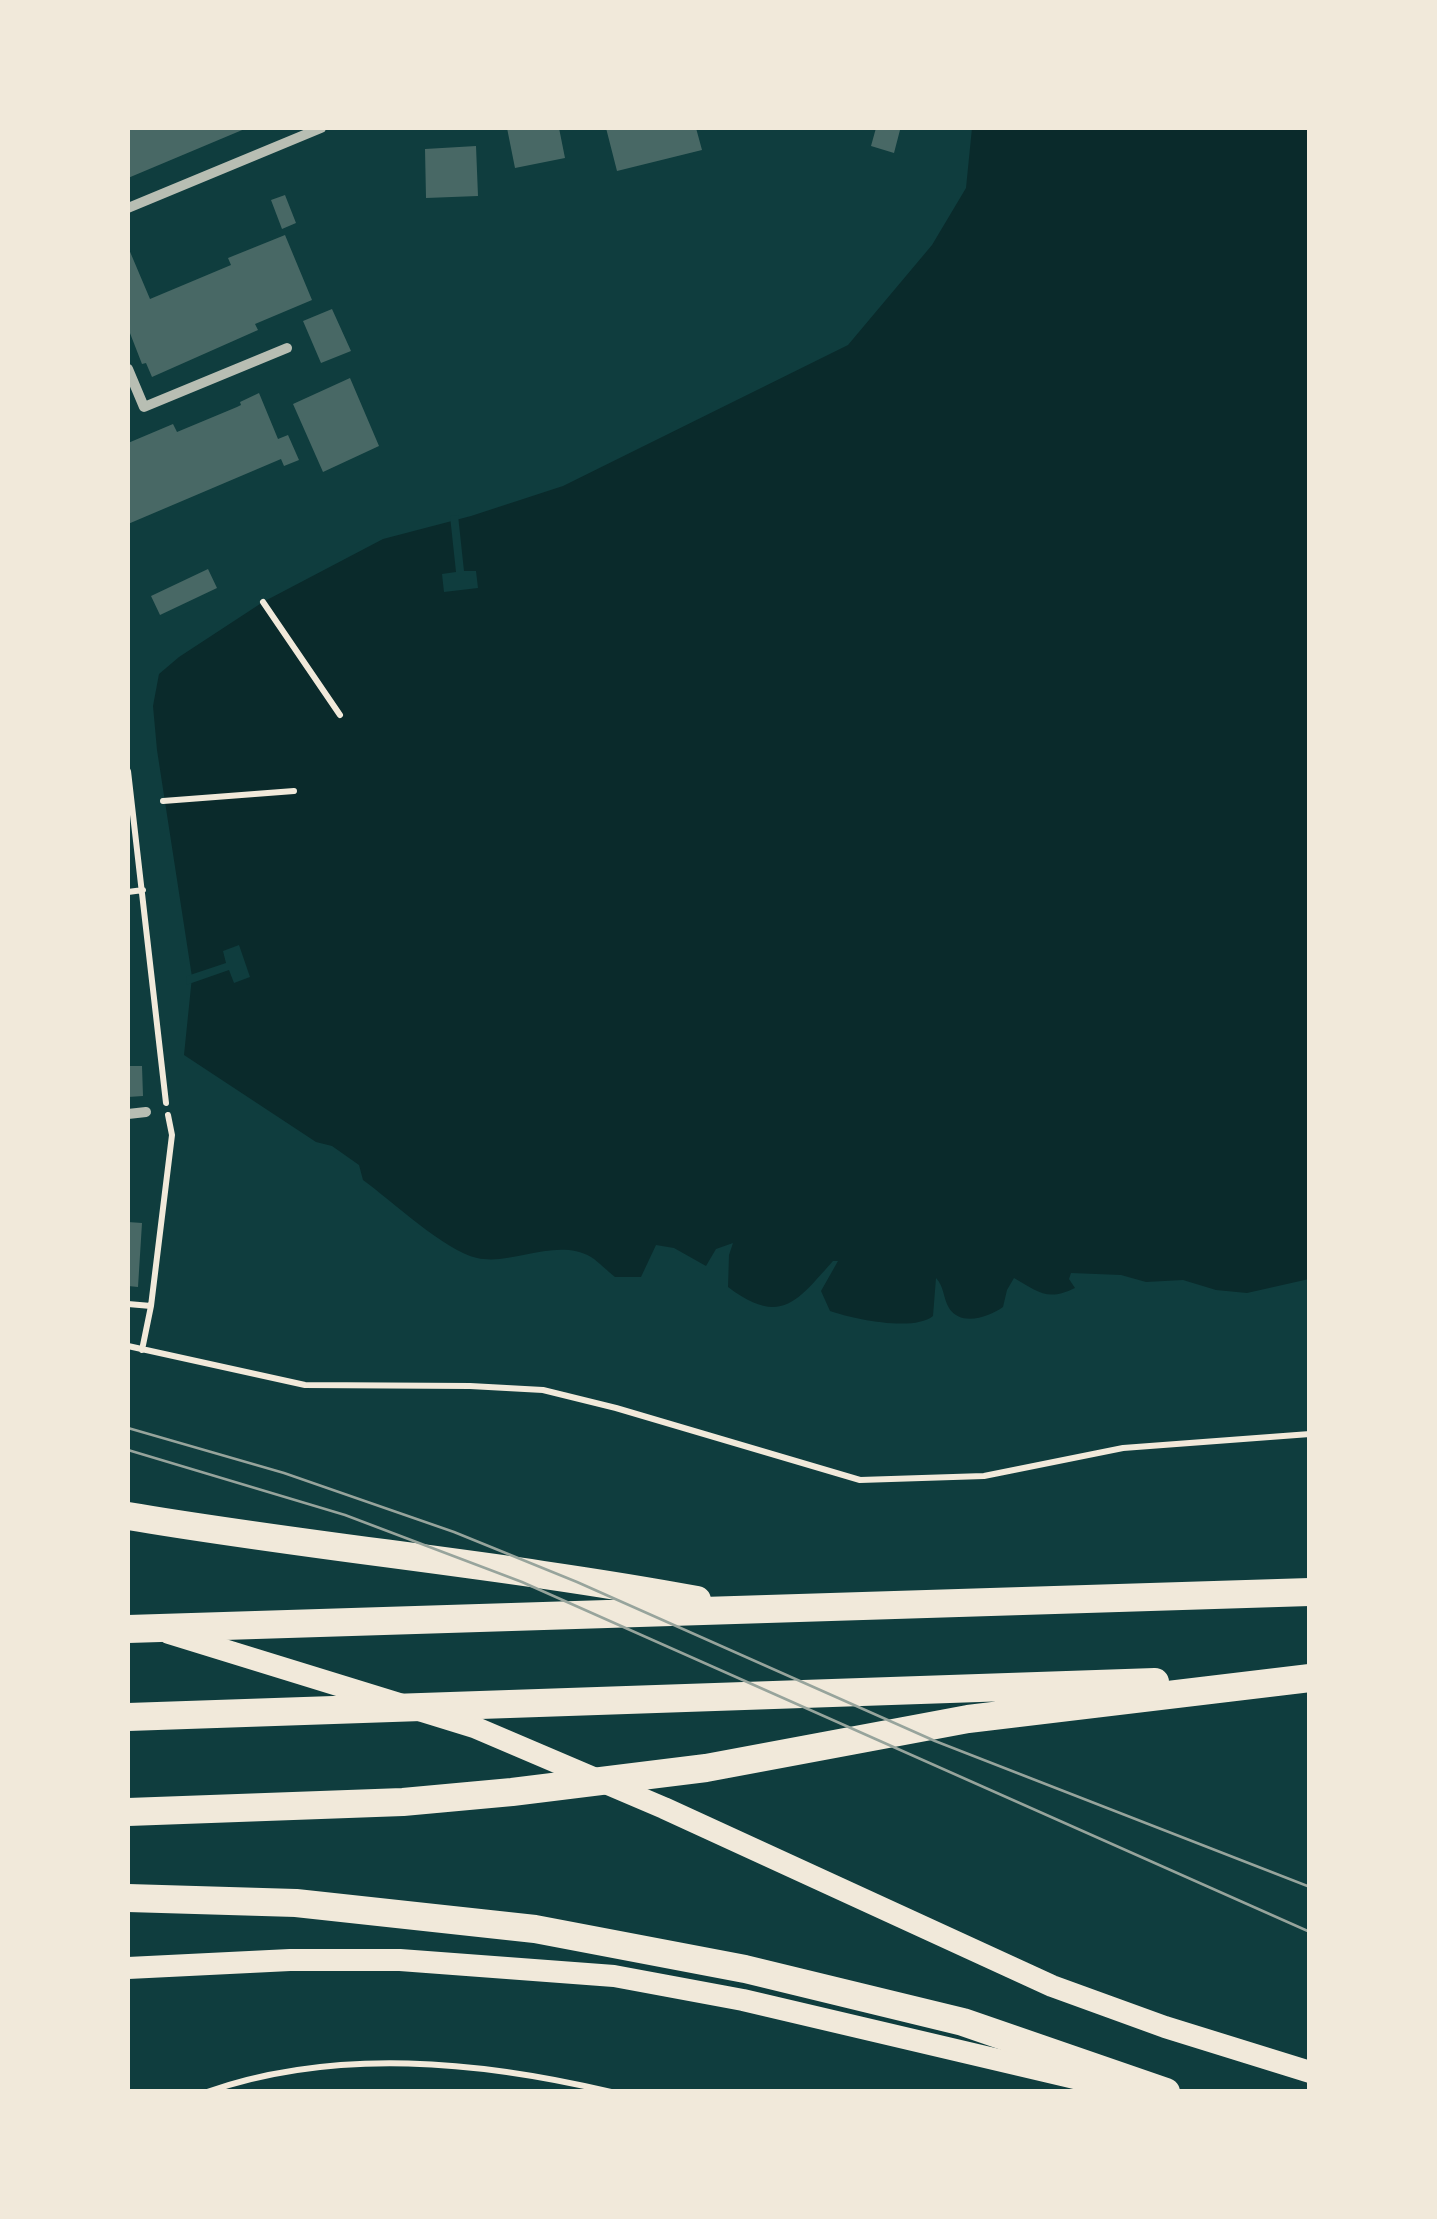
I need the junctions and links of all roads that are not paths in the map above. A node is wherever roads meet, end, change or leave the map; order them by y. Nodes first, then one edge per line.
1 (277, 128) edge
2 (322, 128) edge
3 (282, 141) junction
4 (128, 208) edge
5 (287, 348) dead end
6 (128, 369) edge
7 (146, 1112) dead end
8 (128, 1114) edge
9 (128, 1516) edge
10 (1310, 1592) edge
11 (747, 1610) junction
12 (128, 1620) edge
13 (128, 1629) edge
14 (1310, 1677) edge
15 (128, 1717) edge
16 (128, 1812) edge
17 (128, 1898) edge
18 (128, 1968) edge
19 (1310, 2072) edge
20 (1132, 2092) edge
21 (1166, 2092) edge

1 - 3 street
2 - 3 street
3 - 4 street
5 - 6 street
7 - 8 street
9 - 11 highway
10 - 11 highway
11 - 13 highway
12 - 19 main road
14 - 15 highway
14 - 16 highway
17 - 21 highway
18 - 20 main road

